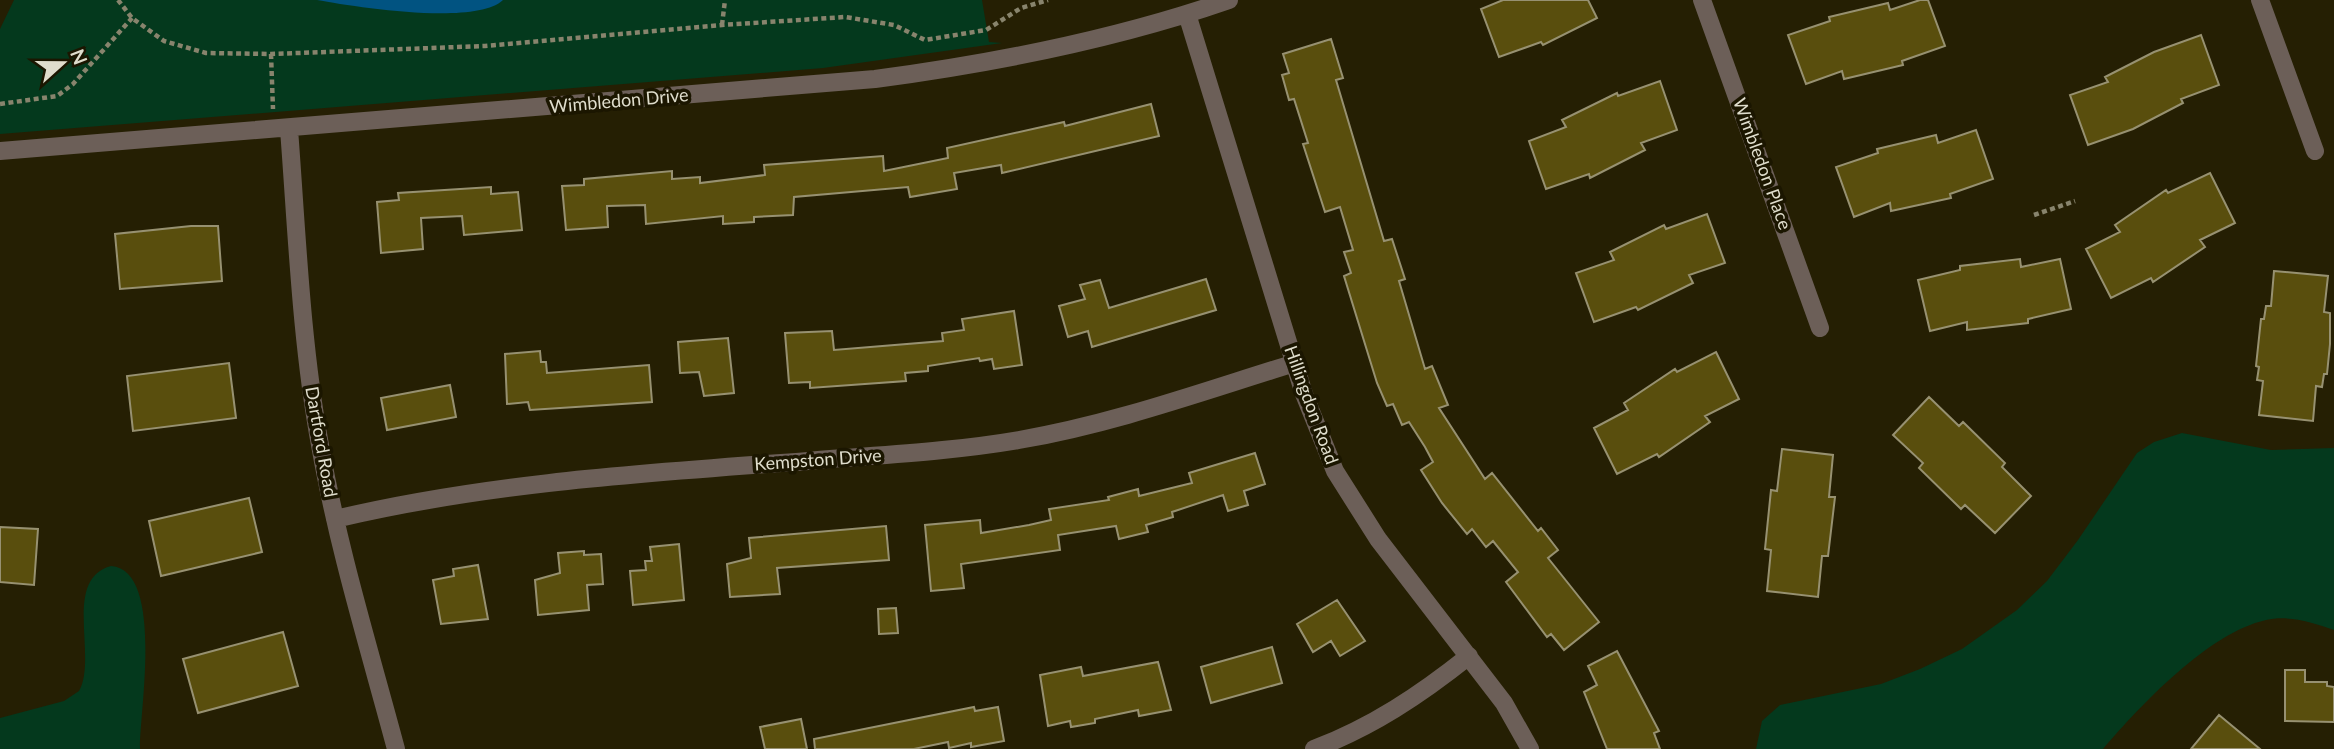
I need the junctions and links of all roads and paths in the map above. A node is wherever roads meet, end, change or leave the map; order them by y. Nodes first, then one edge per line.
1 (118, 0) edge
2 (725, 0) edge
3 (1048, 0) edge
4 (1229, 0) edge
5 (1702, 0) edge
6 (2260, 0) edge
7 (1187, 14) junction
8 (132, 18) junction
9 (722, 25) junction
10 (271, 54) junction
11 (0, 104) edge
12 (282, 129) junction
13 (0, 151) edge
14 (2315, 151) dead end
15 (2075, 201) dead end
16 (2035, 215) dead end
17 (1820, 328) dead end
18 (1294, 363) junction
19 (335, 519) junction
20 (1469, 656) junction
21 (396, 749) edge
22 (1314, 749) edge
23 (1530, 749) edge

1 - 8 path
2 - 9 path
3 - 9 path
4 - 7 street, Wimbledon Drive
5 - 17 street, Wimbledon Place
6 - 14 street
7 - 12 street, Wimbledon Drive
7 - 18 street, Hillingdon Road
8 - 10 path
8 - 11 path
9 - 10 path
10 - 12 path
12 - 13 street, Wimbledon Drive
12 - 19 street, Dartford Road
15 - 16 path
18 - 19 street, Kempston Drive
18 - 20 street, Hillingdon Road
19 - 21 street, Dartford Road
20 - 22 street
20 - 23 street, Hillingdon Road

